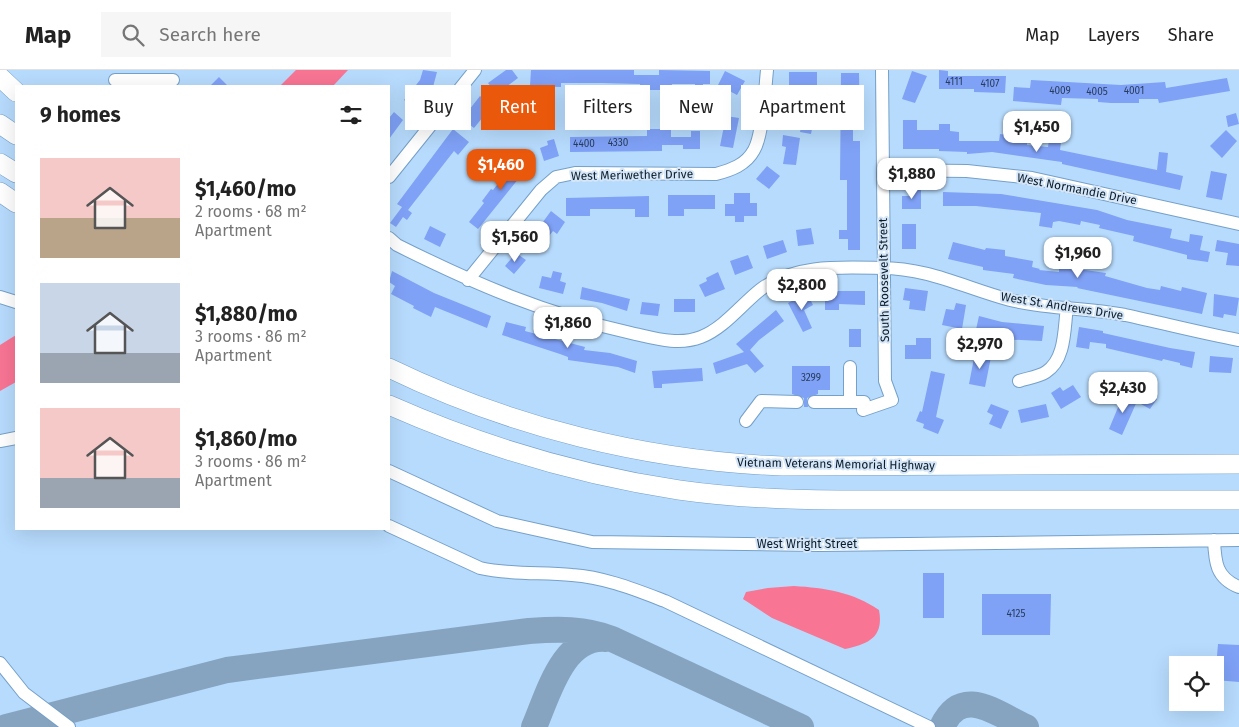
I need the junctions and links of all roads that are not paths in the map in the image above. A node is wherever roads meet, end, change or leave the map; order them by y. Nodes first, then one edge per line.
1 (475, 70) edge
2 (767, 70) edge
3 (882, 70) edge
4 (0, 77) edge
5 (173, 79) edge
6 (115, 80) dead end
7 (15, 91) edge
8 (0, 124) edge
9 (15, 133) edge
10 (0, 163) edge
11 (882, 170) junction
12 (15, 172) edge
13 (390, 176) edge
14 (0, 192) edge
15 (15, 202) edge
16 (1239, 224) edge
17 (390, 239) edge
18 (883, 268) junction
19 (468, 280) junction
20 (0, 297) edge
21 (15, 302) edge
22 (1067, 307) junction
23 (1239, 340) edge
24 (850, 367) dead end
25 (390, 368) edge
26 (1019, 381) dead end
27 (797, 402) dead end
28 (814, 402) dead end
29 (850, 402) junction
30 (390, 405) edge
31 (746, 420) dead end
32 (15, 438) edge
33 (0, 441) edge
34 (1239, 464) edge
35 (390, 471) edge
36 (1239, 500) edge
37 (390, 526) edge
38 (1214, 540) junction
39 (1239, 540) edge
40 (1239, 586) edge
41 (0, 662) edge
42 (69, 727) edge
43 (929, 727) edge

1 - 13 street
2 - 19 street, West Meriwether Drive
3 - 11 street, South Roosevelt Street
4 - 7 highway
5 - 6 street
8 - 9 highway
10 - 12 highway
11 - 16 street, West Normandie Drive
11 - 18 street, South Roosevelt Street
14 - 15 highway
17 - 19 street, West St. Andrews Drive
18 - 19 street, West St. Andrews Drive
18 - 22 street, West St. Andrews Drive
18 - 29 street, South Roosevelt Street
20 - 21 street
22 - 23 street, West St. Andrews Drive
22 - 26 street
24 - 29 street
25 - 34 highway, Vietnam Veterans Memorial Highway
27 - 31 street
28 - 29 street
30 - 36 highway
32 - 33 street
35 - 38 street, West Wright Street
37 - 43 street
38 - 39 street, West Wright Street
38 - 40 street
41 - 42 street

